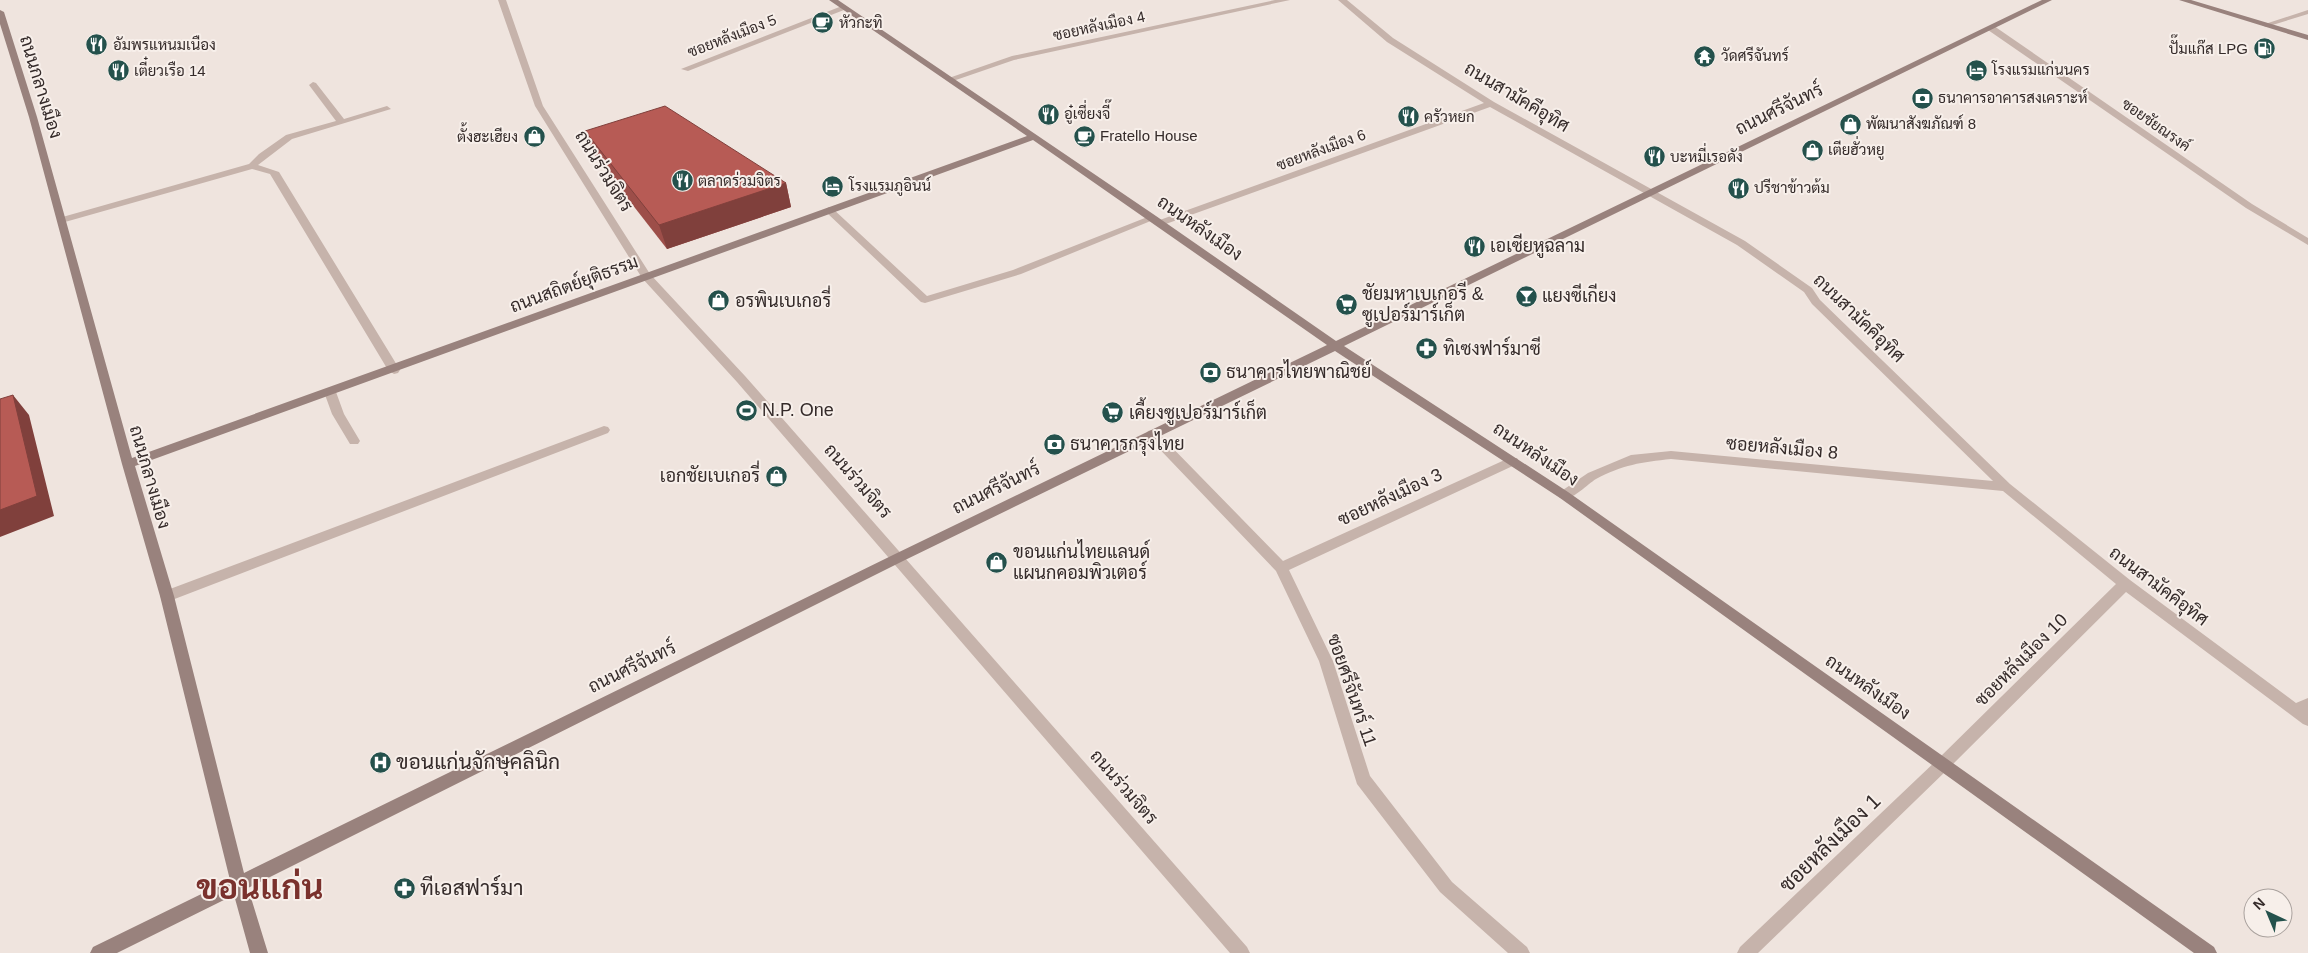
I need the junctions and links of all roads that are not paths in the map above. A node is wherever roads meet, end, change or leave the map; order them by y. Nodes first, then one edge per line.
1 (502, 0) edge
2 (833, 0) edge
3 (1286, 0) edge
4 (1342, 0) edge
5 (2048, 0) edge
6 (2183, 0) edge
7 (845, 8) junction
8 (0, 12) edge
9 (2308, 12) edge
10 (2266, 25) junction
11 (1991, 28) junction
12 (2308, 38) edge
13 (685, 69) dead end
14 (950, 79) junction
15 (313, 85) dead end
16 (1491, 104) junction
17 (387, 109) dead end
18 (342, 122) junction
19 (1033, 137) junction
20 (252, 166) junction
21 (1649, 194) junction
22 (829, 210) junction
23 (62, 220) junction
24 (1156, 220) junction
25 (2308, 242) edge
26 (646, 276) junction
27 (1336, 346) junction
28 (394, 370) junction
29 (330, 392) junction
30 (604, 430) dead end
31 (1152, 434) junction
32 (354, 441) dead end
33 (1514, 461) junction
34 (128, 464) junction
35 (2006, 487) junction
36 (1564, 495) junction
37 (898, 558) junction
38 (1281, 568) junction
39 (2125, 584) junction
40 (167, 596) junction
41 (2301, 707) edge
42 (2308, 720) edge
43 (1943, 764) junction
44 (239, 884) junction
45 (98, 953) edge
46 (259, 953) edge
47 (1241, 953) edge
48 (1521, 953) edge
49 (1746, 953) edge
50 (2208, 953) edge

1 - 26 street, ถนนร่วมจิตร
2 - 7 main road, ถนนหลังเมือง
3 - 14 street, ซอยหลังเมือง 4
4 - 16 street, ถนนสามัคคีอุทิศ
5 - 11 main road, ถนนศรีจันทร์
6 - 10 main road
7 - 13 street, ซอยหลังเมือง 5
7 - 14 main road, ถนนหลังเมือง
8 - 23 main road, ถนนกลางเมือง
9 - 10 street
10 - 12 main road
11 - 21 main road, ถนนศรีจันทร์
11 - 25 street, ซอยชัยณรงค์
14 - 19 main road, ถนนหลังเมือง
15 - 18 street
16 - 21 street, ถนนสามัคคีอุทิศ
16 - 24 street, ซอยหลังเมือง 6
17 - 18 street
18 - 20 street
19 - 22 main road, ถนนสถิตย์ยุติธรรม
19 - 24 main road, ถนนหลังเมือง
20 - 23 street
20 - 28 street
21 - 27 main road, ถนนศรีจันทร์
21 - 35 street, ถนนสามัคคีอุทิศ
22 - 24 street, ซอยหลังเมือง 6
22 - 26 main road, ถนนสถิตย์ยุติธรรม
23 - 34 main road, ถนนกลางเมือง
24 - 27 main road, ถนนหลังเมือง
26 - 28 main road, ถนนสถิตย์ยุติธรรม
26 - 37 street, ถนนร่วมจิตร
27 - 31 main road, ถนนศรีจันทร์
27 - 33 main road, ถนนหลังเมือง
28 - 29 main road, ถนนสถิตย์ยุติธรรม
29 - 32 street
29 - 34 main road, ถนนสถิตย์ยุติธรรม
30 - 40 street
31 - 37 main road, ถนนศรีจันทร์
31 - 38 street, ซอยศรีจันทร์ 11
33 - 36 main road, ถนนหลังเมือง
33 - 38 street, ซอยหลังเมือง 3
34 - 40 main road, ถนนกลางเมือง
35 - 36 street, ซอยหลังเมือง 8
35 - 39 street, ถนนสามัคคีอุทิศ
36 - 43 main road, ถนนหลังเมือง
37 - 44 main road, ถนนศรีจันทร์
37 - 47 street, ถนนร่วมจิตร
38 - 48 street, ซอยศรีจันทร์ 11
39 - 41 street, ถนนสามัคคีอุทิศ
39 - 43 street, ซอยหลังเมือง 10
40 - 44 main road, ถนนกลางเมือง
41 - 42 street, ถนนสามัคคีอุทิศ
43 - 49 street, ซอยหลังเมือง 1
43 - 50 main road, ถนนหลังเมือง
44 - 45 main road, ถนนศรีจันทร์
44 - 46 main road, ถนนกลางเมือง

